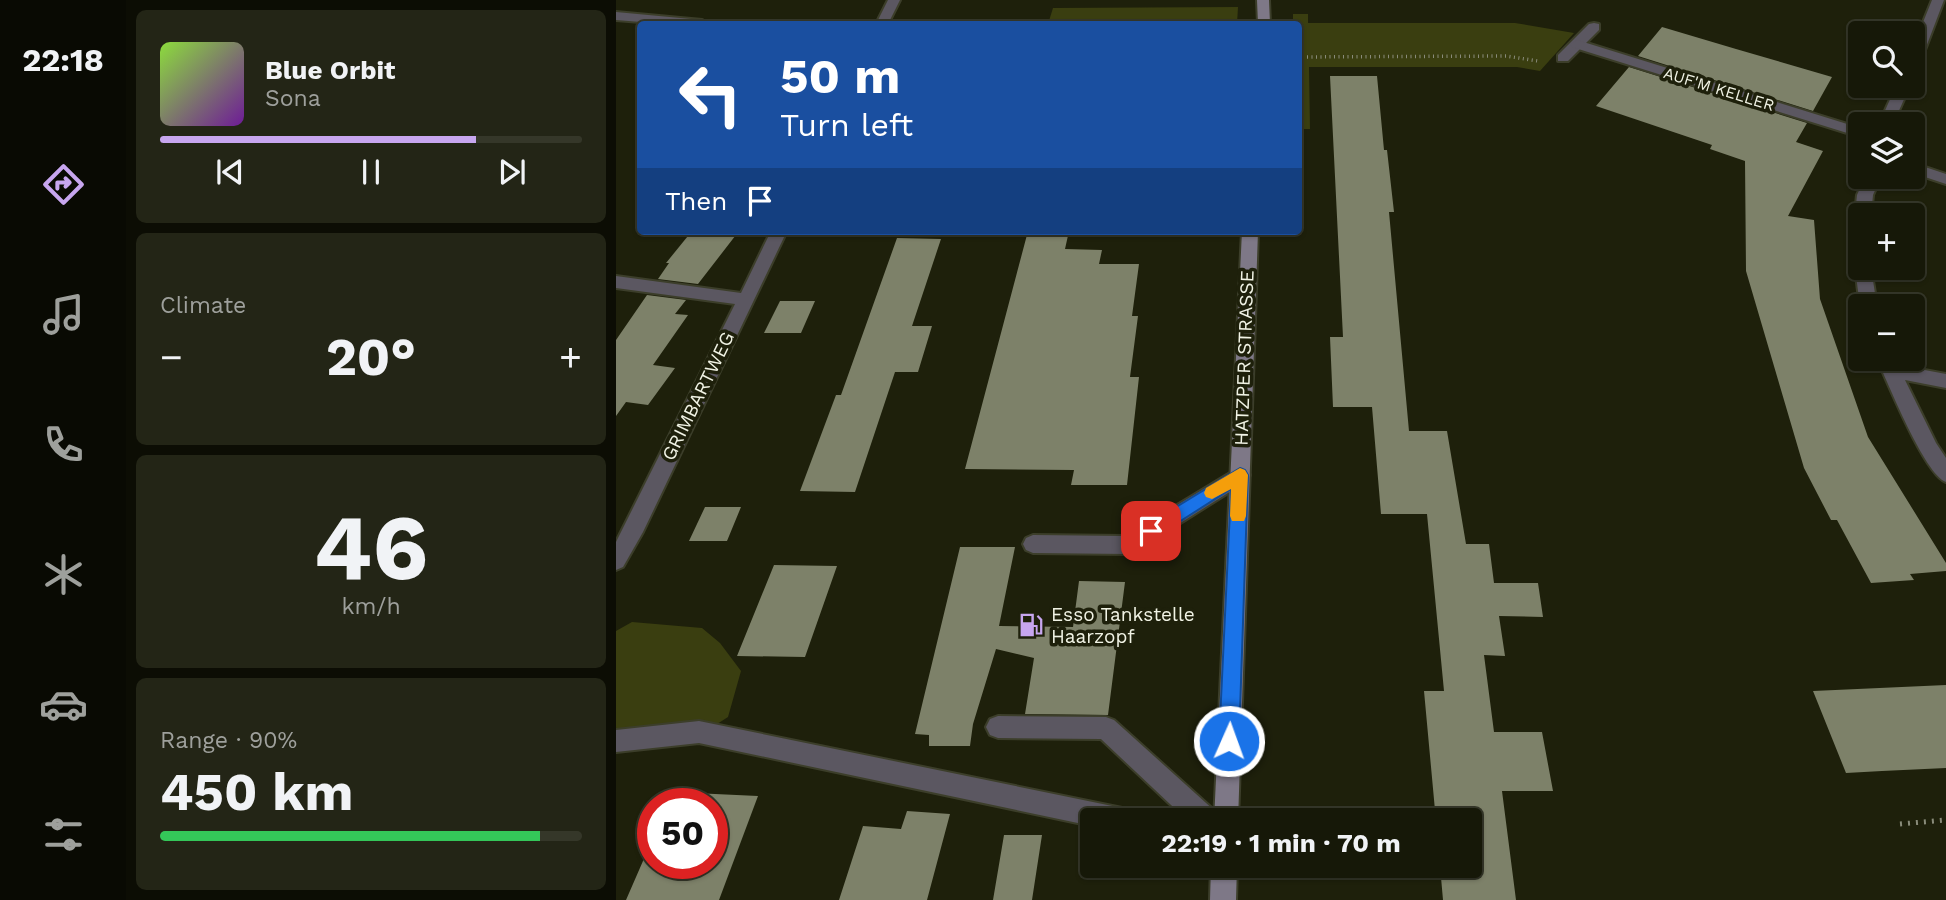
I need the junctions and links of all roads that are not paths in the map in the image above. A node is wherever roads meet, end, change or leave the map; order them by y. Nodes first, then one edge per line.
1 (894, 0) edge
2 (1263, 0) edge
3 (1938, 0) edge
4 (616, 16) edge
5 (670, 21) edge
6 (884, 21) edge
7 (1264, 21) edge
8 (1594, 27) dead end
9 (1925, 33) edge
10 (1577, 44) junction
11 (1563, 58) road end
12 (1848, 129) edge
13 (1925, 172) edge
14 (1946, 179) edge
15 (777, 235) edge
16 (1250, 235) edge
17 (616, 282) edge
18 (744, 299) junction
19 (1891, 371) edge
20 (1910, 371) edge
21 (1946, 381) edge
22 (1946, 474) edge
23 (1240, 475) junction
24 (1033, 544) dead end
25 (616, 561) edge
26 (998, 727) dead end
27 (616, 741) edge
28 (1193, 808) edge
29 (1227, 808) edge
30 (1080, 811) edge
31 (1224, 878) edge
32 (1223, 900) edge

1 - 6 street
2 - 7 main road
3 - 9 street
4 - 5 street
8 - 10 street
10 - 11 street
10 - 12 street, AUF'M KELLER
13 - 14 street
15 - 18 street, GRIMBARTWEG
16 - 23 main road, HATZPER STRASSE
17 - 18 street
18 - 25 street, GRIMBARTWEG
19 - 22 street
20 - 21 street
23 - 24 street
23 - 29 main road, HATZPER STRASSE
26 - 28 street
27 - 30 street
31 - 32 main road

